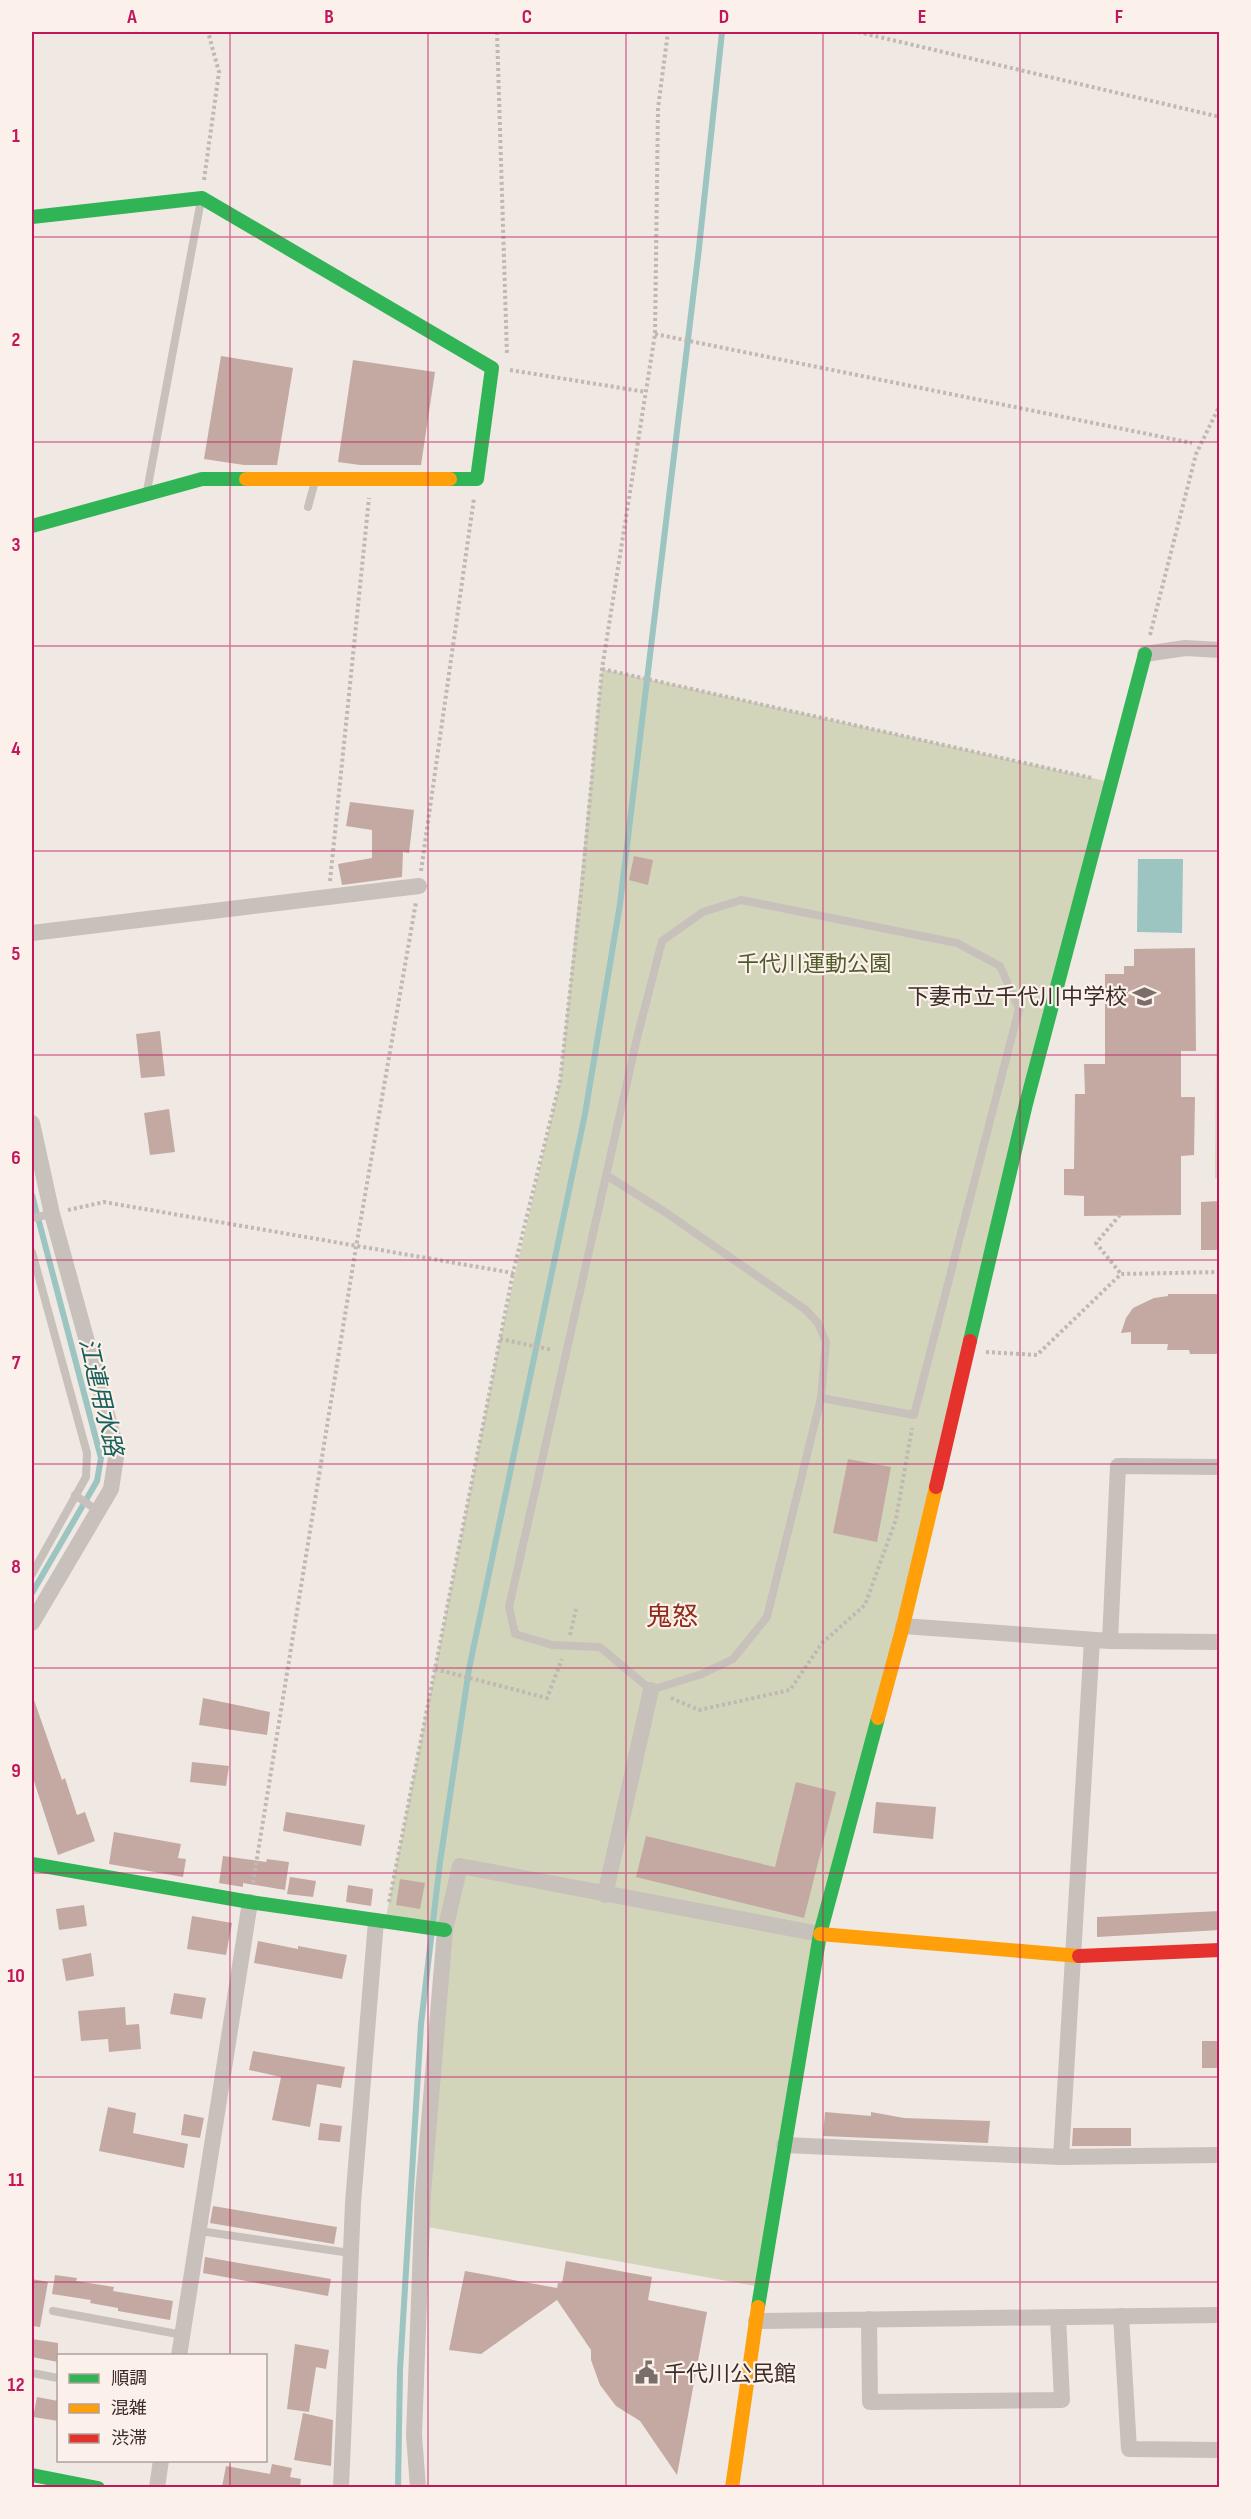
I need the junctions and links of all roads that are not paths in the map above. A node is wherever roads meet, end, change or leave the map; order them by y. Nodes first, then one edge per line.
1 (202, 198) junction
2 (32, 217) edge
3 (315, 480) junction
4 (146, 495) junction
5 (308, 507) dead end
6 (32, 526) edge
7 (1220, 650) edge
8 (1145, 654) joint
9 (419, 886) road end
10 (32, 933) edge
11 (32, 1123) edge
12 (606, 1175) junction
13 (52, 1214) junction
14 (32, 1218) edge
15 (32, 1252) edge
16 (821, 1398) junction
17 (1220, 1467) edge
18 (76, 1496) junction
19 (93, 1508) junction
20 (32, 1574) edge
21 (32, 1623) edge
22 (903, 1626) junction
23 (1092, 1640) junction
24 (1110, 1641) junction
25 (1220, 1642) edge
26 (651, 1690) junction
27 (32, 1864) edge
28 (605, 1895) junction
29 (250, 1902) junction
30 (381, 1921) junction
31 (445, 1930) junction
32 (820, 1934) junction
33 (1220, 1950) edge
34 (1072, 1956) junction
35 (784, 2145) junction
36 (1220, 2155) edge
37 (1061, 2157) junction
38 (200, 2231) junction
39 (350, 2253) junction
40 (53, 2311) dead end
41 (1220, 2315) edge
42 (1121, 2316) junction
43 (1058, 2317) junction
44 (869, 2319) junction
45 (756, 2321) junction
46 (183, 2335) junction
47 (179, 2354) edge
48 (32, 2373) edge
49 (57, 2379) edge
50 (1220, 2450) edge
51 (161, 2462) edge
52 (32, 2475) edge
53 (98, 2487) edge
54 (157, 2487) edge
55 (341, 2487) edge
56 (418, 2487) edge
57 (732, 2487) edge

1 - 2 street
1 - 3 street
1 - 4 lane
3 - 4 street
3 - 5 lane
4 - 6 street
7 - 8 street
8 - 22 street
9 - 10 street
11 - 13 street
12 - 16 lane
12 - 16 lane
12 - 26 lane
13 - 14 lane
13 - 19 street
15 - 18 lane
16 - 26 lane
17 - 24 street
18 - 19 lane
18 - 20 lane
19 - 21 street
22 - 23 street
22 - 32 street
23 - 24 street
23 - 34 street
24 - 25 street
26 - 28 street
27 - 29 street
28 - 31 street
28 - 32 street
29 - 30 street
29 - 38 street
30 - 31 street
30 - 39 street
31 - 56 street
32 - 34 street
32 - 35 street
33 - 34 street
34 - 37 street
35 - 37 street
35 - 45 street
36 - 37 street
38 - 39 lane
38 - 46 street
39 - 55 street
40 - 46 lane
41 - 42 street
42 - 43 street
42 - 50 street
43 - 44 street
43 - 44 street
44 - 45 street
45 - 57 street
46 - 47 street
48 - 49 lane
51 - 54 street
52 - 53 street

